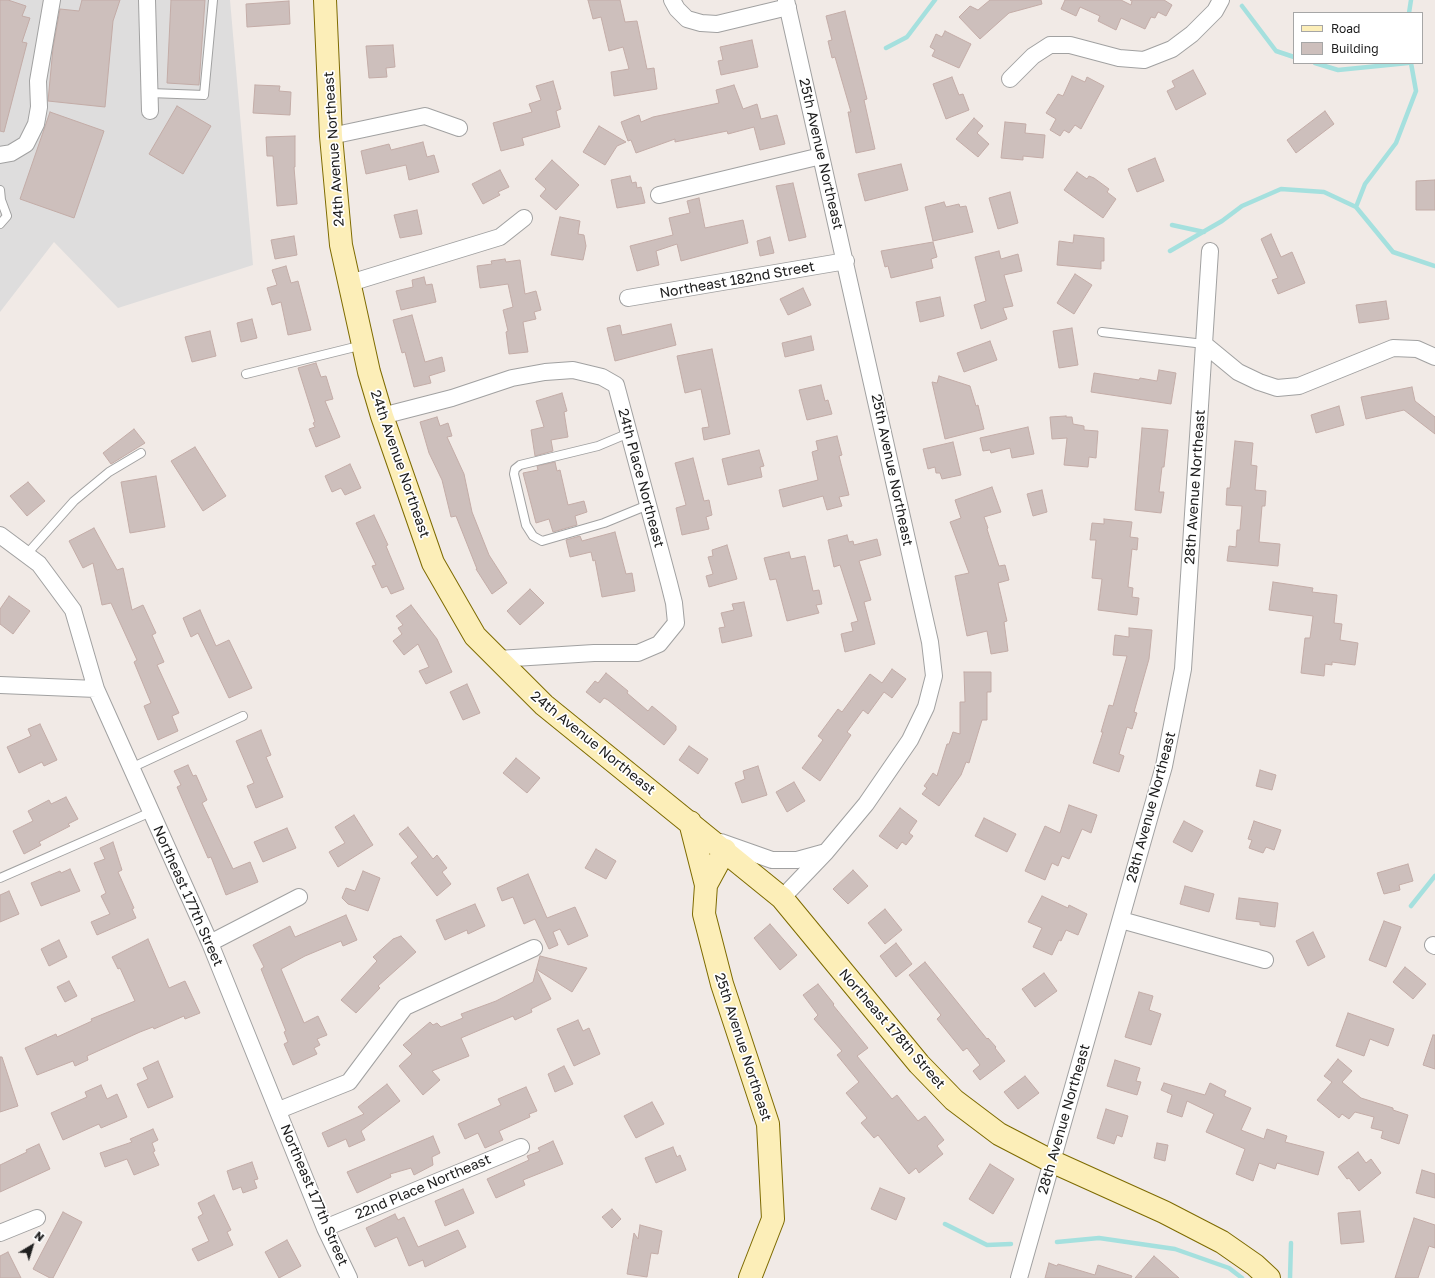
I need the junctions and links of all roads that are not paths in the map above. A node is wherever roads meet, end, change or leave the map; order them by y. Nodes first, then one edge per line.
1 (52, 0) edge
2 (147, 0) edge
3 (213, 0) edge
4 (325, 0) edge
5 (672, 0) edge
6 (1221, 0) edge
7 (787, 4) edge
8 (1010, 78) dead end
9 (150, 93) junction
10 (150, 111) dead end
11 (458, 128) dead end
12 (331, 136) junction
13 (0, 155) edge
14 (821, 156) junction
15 (0, 190) edge
16 (659, 195) dead end
17 (524, 218) dead end
18 (0, 224) edge
19 (1210, 251) dead end
20 (846, 261) junction
21 (350, 283) junction
22 (628, 298) dead end
23 (1102, 332) dead end
24 (1204, 344) junction
25 (364, 345) junction
26 (1435, 357) edge
27 (246, 374) dead end
28 (382, 416) junction
29 (629, 433) junction
30 (141, 453) dead end
31 (648, 506) junction
32 (0, 535) edge
33 (26, 555) junction
34 (498, 659) junction
35 (0, 685) edge
36 (96, 690) junction
37 (243, 716) dead end
38 (131, 768) junction
39 (151, 812) junction
40 (690, 822) junction
41 (717, 844) junction
42 (826, 852) junction
43 (0, 878) edge
44 (706, 885) junction
45 (299, 897) dead end
46 (782, 898) junction
47 (1121, 920) junction
48 (210, 943) junction
49 (534, 948) dead end
50 (1265, 960) dead end
51 (279, 1110) junction
52 (520, 1147) dead end
53 (1051, 1161) junction
54 (37, 1218) dead end
55 (326, 1228) junction
56 (0, 1233) edge
57 (349, 1278) edge
58 (750, 1278) edge
59 (1019, 1278) edge
60 (1269, 1278) edge

1 - 13 street
2 - 9 street
3 - 9 lane
4 - 12 main road, 24th Avenue Northeast
5 - 7 street
6 - 8 street
7 - 14 street, 25th Avenue Northeast
9 - 10 street
11 - 12 street
12 - 21 main road, 24th Avenue Northeast
14 - 16 street
14 - 20 street, 25th Avenue Northeast
15 - 18 lane
17 - 21 street
19 - 24 street, 28th Avenue Northeast
20 - 22 street, Northeast 182nd Street
20 - 42 street, 25th Avenue Northeast
21 - 25 main road, 24th Avenue Northeast
23 - 24 lane
24 - 26 street
24 - 47 street, 28th Avenue Northeast
25 - 27 lane
25 - 28 main road, 24th Avenue Northeast
28 - 29 street, 24th Place Northeast
28 - 34 main road, 24th Avenue Northeast
29 - 31 street, 24th Place Northeast
29 - 31 lane
30 - 33 lane
31 - 34 street, 24th Place Northeast
32 - 33 street, Northeast 177th Street
33 - 36 street, Northeast 177th Street
34 - 40 main road, 24th Avenue Northeast
35 - 36 street
36 - 38 street, Northeast 177th Street
37 - 38 lane
38 - 39 street, Northeast 177th Street
39 - 43 lane
39 - 48 street, Northeast 177th Street
40 - 41 main road, Northeast 178th Street
40 - 44 main road, 25th Avenue Northeast
41 - 42 street
41 - 44 main road, 25th Avenue Northeast
41 - 46 main road, Northeast 178th Street
42 - 46 street, 25th Avenue Northeast
44 - 58 main road, 25th Avenue Northeast
45 - 48 street
46 - 53 main road, Northeast 178th Street
47 - 50 street
47 - 53 street, 28th Avenue Northeast
48 - 51 street, Northeast 177th Street
49 - 51 street
51 - 55 street, Northeast 177th Street
52 - 55 street, 22nd Place Northeast
53 - 59 street, 28th Avenue Northeast
53 - 60 main road, Northeast 178th Street
54 - 56 street
55 - 57 street, Northeast 177th Street

